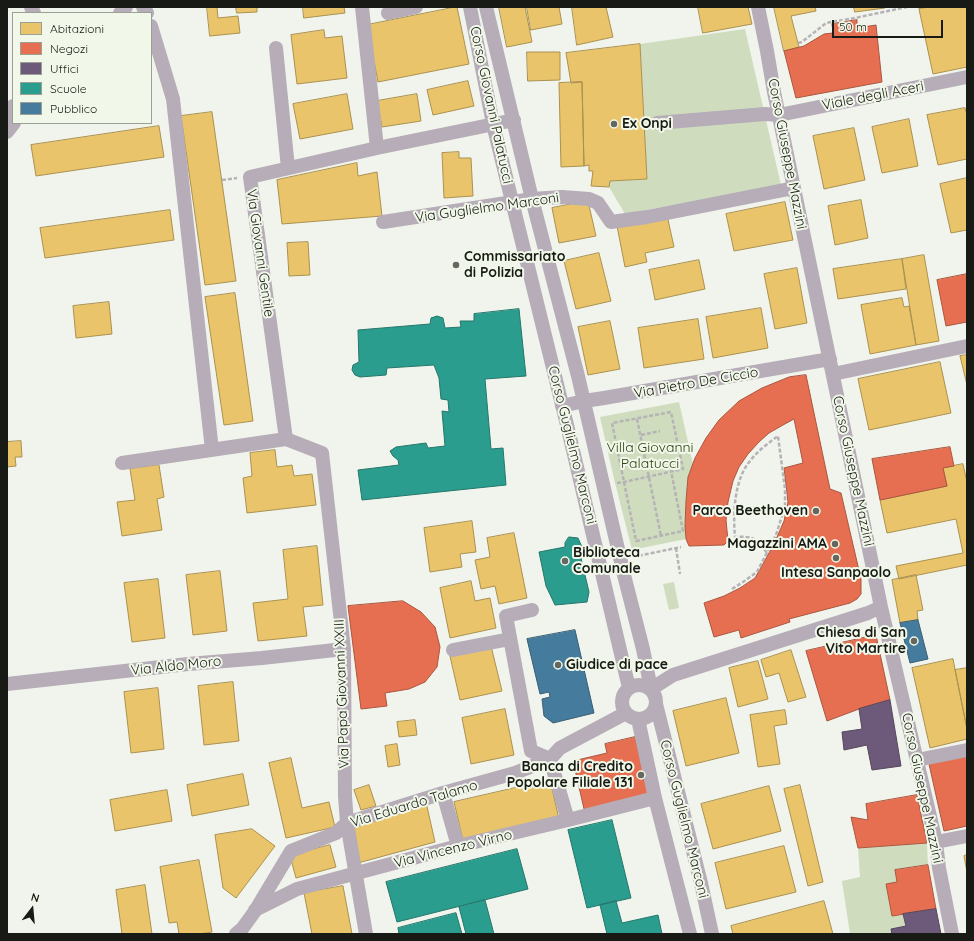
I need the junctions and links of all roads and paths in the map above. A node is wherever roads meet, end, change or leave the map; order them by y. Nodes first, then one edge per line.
1 (362, 7) edge
2 (416, 7) edge
3 (470, 7) edge
4 (486, 7) edge
5 (758, 7) edge
6 (907, 7) edge
7 (388, 13) dead end
8 (152, 29) edge
9 (798, 43) dead end
10 (276, 48) dead end
11 (967, 77) edge
12 (779, 115) junction
13 (514, 120) junction
14 (657, 123) dead end
15 (13, 124) edge
16 (493, 124) junction
17 (7, 132) edge
18 (377, 148) junction
19 (288, 168) junction
20 (794, 188) junction
21 (532, 199) junction
22 (513, 202) junction
23 (383, 222) dead end
24 (967, 346) edge
25 (830, 359) junction
26 (833, 374) junction
27 (584, 401) junction
28 (562, 406) junction
29 (637, 418) junction
30 (660, 431) dead end
31 (641, 435) junction
32 (286, 439) junction
33 (212, 450) junction
34 (122, 463) dead end
35 (671, 472) junction
36 (649, 476) junction
37 (624, 482) junction
38 (603, 486) junction
39 (735, 507) junction
40 (784, 508) junction
41 (661, 536) junction
42 (681, 547) dead end
43 (676, 548) junction
44 (767, 554) junction
45 (620, 559) junction
46 (680, 574) dead end
47 (732, 589) dead end
48 (881, 607) junction
49 (532, 610) dead end
50 (633, 610) junction
51 (613, 616) junction
52 (510, 639) junction
53 (344, 649) junction
54 (453, 650) dead end
55 (648, 672) junction
56 (674, 675) junction
57 (7, 684) edge
58 (629, 688) junction
59 (651, 689) junction
60 (656, 704) junction
61 (632, 716) junction
62 (967, 750) edge
63 (550, 759) junction
64 (917, 760) junction
65 (443, 793) junction
66 (655, 798) junction
67 (568, 820) junction
68 (347, 823) junction
69 (967, 836) edge
70 (936, 842) junction
71 (458, 846) junction
72 (355, 873) junction
73 (701, 883) junction
74 (678, 889) junction
75 (255, 911) junction
76 (240, 932) edge
77 (366, 934) edge
78 (690, 934) edge
79 (712, 934) edge
80 (952, 934) edge

1 - 18 street
2 - 7 street
3 - 16 street, Corso Giovanni Palatucci
4 - 13 street, Corso Giovanni Palatucci
5 - 12 street, Corso Giuseppe Mazzini
6 - 9 path
8 - 33 street
10 - 19 street
11 - 12 street, Viale degli Aceri
12 - 14 street, Viale degli Aceri
12 - 20 street, Corso Giuseppe Mazzini
13 - 16 street, Via Giovanni Gentile
13 - 21 street, Corso Giovanni Palatucci
15 - 17 street
16 - 18 street, Via Giovanni Gentile
16 - 22 street, Corso Giovanni Palatucci
18 - 19 street, Via Giovanni Gentile
19 - 32 street, Via Giovanni Gentile
20 - 21 street, Via Guglielmo Marconi
20 - 25 street, Corso Giuseppe Mazzini
21 - 22 street, Via Guglielmo Marconi
21 - 27 street, Corso Guglielmo Marconi
22 - 23 street, Via Guglielmo Marconi
22 - 28 street, Corso Guglielmo Marconi
24 - 26 street
25 - 26 street, Corso Giuseppe Mazzini
25 - 27 street, Via Pietro De Ciccio
26 - 48 street, Corso Giuseppe Mazzini
27 - 28 street, Via Pietro De Ciccio
27 - 38 street, Corso Guglielmo Marconi
28 - 51 street, Corso Guglielmo Marconi
29 - 31 path
29 - 35 path
29 - 37 path
30 - 31 path
31 - 36 path
32 - 33 street
32 - 53 street, Via Papa Giovanni XXIII
33 - 34 street
35 - 36 path
35 - 41 path
36 - 37 path
36 - 41 path
37 - 38 path
37 - 41 path
38 - 45 street, Corso Guglielmo Marconi
39 - 40 path
39 - 40 path
39 - 44 path
40 - 44 path
42 - 43 path
43 - 45 path
43 - 46 path
44 - 47 path
45 - 50 street, Corso Guglielmo Marconi
48 - 56 street
48 - 64 street, Corso Giuseppe Mazzini
49 - 52 street
50 - 51 street
50 - 55 street, Corso Guglielmo Marconi
51 - 58 street, Corso Guglielmo Marconi
52 - 54 street
52 - 63 street
53 - 57 street, Via Aldo Moro
53 - 68 street, Via Papa Giovanni XXIII
55 - 56 street
55 - 59 street, Corso Guglielmo Marconi
56 - 59 street
58 - 59 street
58 - 61 street
59 - 60 street
60 - 61 street
60 - 73 street, Corso Guglielmo Marconi
61 - 63 street, Via Eduardo Talamo
61 - 66 street, Corso Guglielmo Marconi
62 - 64 street
63 - 65 street, Via Eduardo Talamo
63 - 67 street
64 - 70 street, Corso Giuseppe Mazzini
65 - 68 street, Via Eduardo Talamo
65 - 71 street
66 - 67 street, Via Vincenzo Virno
66 - 74 street, Corso Guglielmo Marconi
67 - 71 street, Via Vincenzo Virno
68 - 72 street, Via Papa Giovanni XXIII
68 - 75 street, Via Eduardo Talamo
69 - 70 street
70 - 80 street, Corso Giuseppe Mazzini
71 - 72 street, Via Vincenzo Virno
72 - 75 street, Via Vincenzo Virno
72 - 77 street, Via Papa Giovanni XXIII
73 - 74 street
73 - 79 street, Corso Guglielmo Marconi
74 - 78 street, Corso Guglielmo Marconi
75 - 76 street, Via Eduardo Talamo

